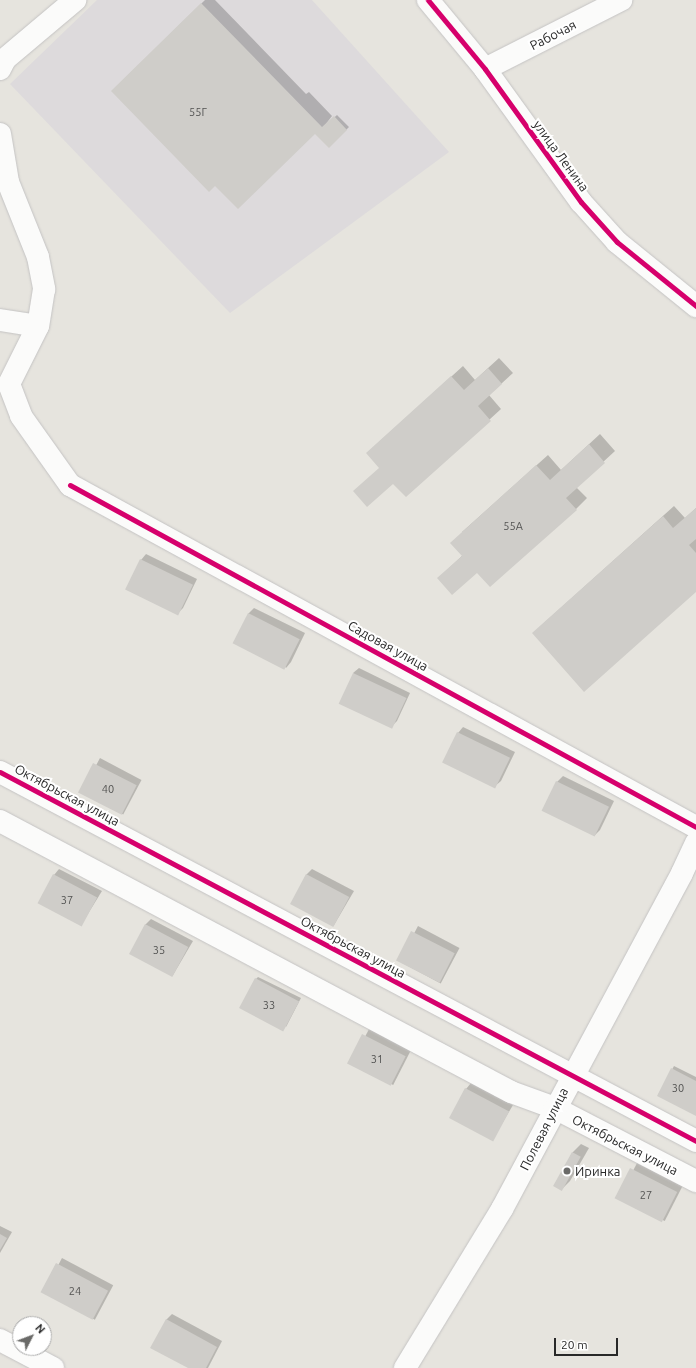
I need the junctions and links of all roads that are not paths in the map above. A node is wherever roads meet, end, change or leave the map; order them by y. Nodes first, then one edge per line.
1 (75, 0) edge
2 (428, 0) edge
3 (621, 0) edge
4 (0, 69) edge
5 (485, 69) junction
6 (0, 134) edge
7 (696, 306) edge
8 (0, 320) edge
9 (38, 326) junction
10 (5, 387) edge
11 (0, 772) edge
12 (0, 821) edge
13 (696, 827) edge
14 (696, 843) edge
15 (572, 1074) junction
16 (555, 1108) junction
17 (696, 1141) edge
18 (696, 1182) edge
19 (0, 1340) edge
20 (53, 1368) edge
21 (406, 1368) edge

1 - 4 street
2 - 5 street, улица Ленина
3 - 5 street, Рабочая
5 - 7 street, улица Ленина
6 - 9 street
8 - 9 street
9 - 10 street
10 - 13 street, Садовая улица
11 - 15 street, Октябрьская улица
12 - 16 street, Октябрьская улица
14 - 15 street, Полевая улица
15 - 16 street, Полевая улица
15 - 17 street, Октябрьская улица
16 - 18 street, Октябрьская улица
16 - 21 street, Полевая улица
19 - 20 street

